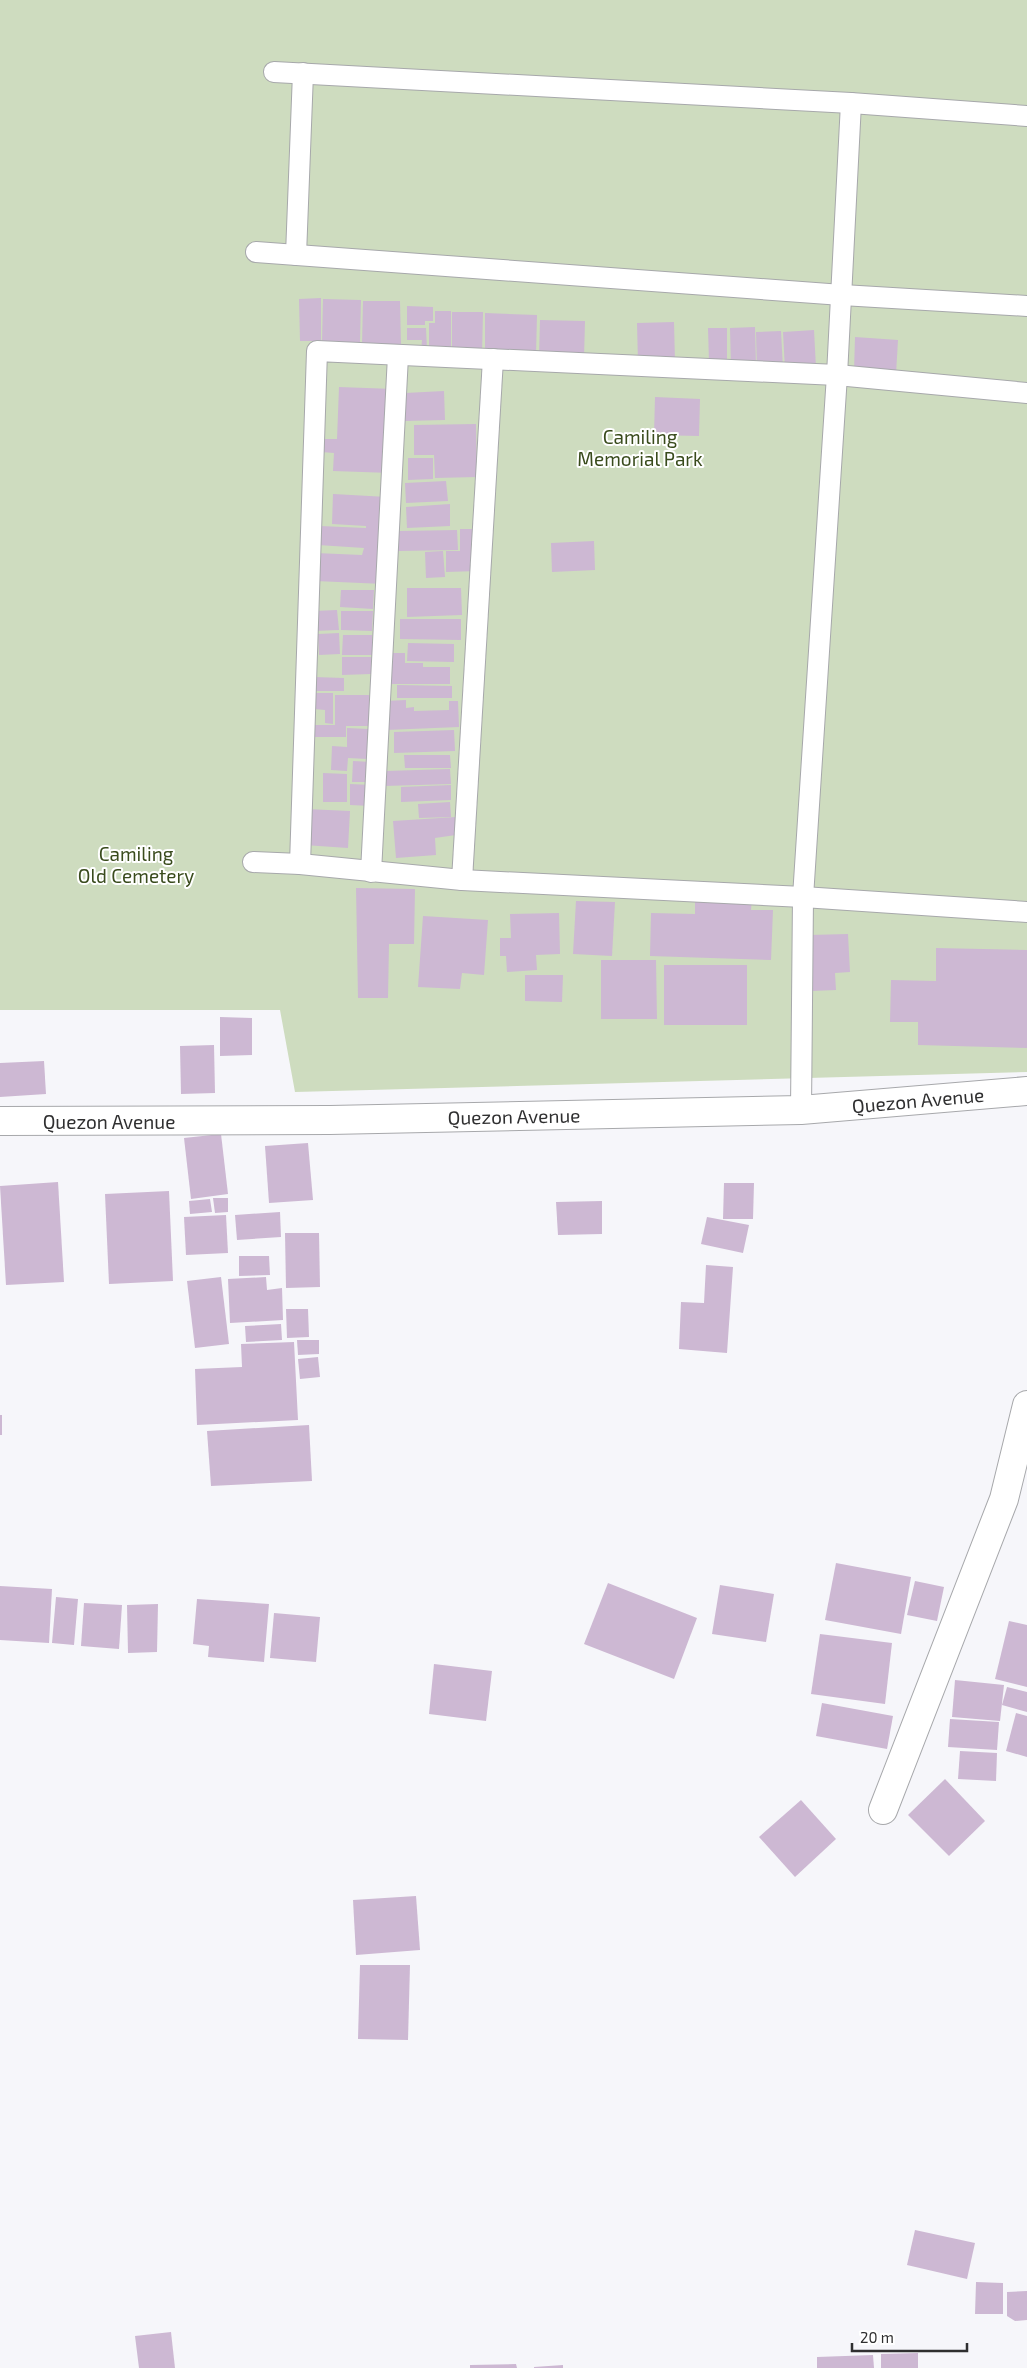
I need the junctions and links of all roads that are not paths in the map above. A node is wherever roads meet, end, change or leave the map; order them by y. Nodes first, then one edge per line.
1 (274, 72) dead end
2 (303, 73) junction
3 (851, 103) junction
4 (1027, 116) edge
5 (256, 252) dead end
6 (296, 255) junction
7 (842, 295) junction
8 (1027, 306) edge
9 (398, 356) junction
10 (493, 359) junction
11 (837, 375) junction
12 (1027, 393) edge
13 (253, 862) dead end
14 (300, 864) junction
15 (371, 872) junction
16 (462, 880) junction
17 (803, 897) junction
18 (1027, 912) edge
19 (1027, 1091) edge
20 (801, 1110) junction
21 (0, 1121) edge
22 (1027, 1405) edge
23 (883, 1810) dead end

1 - 2 lane
2 - 3 lane
2 - 6 lane
3 - 4 lane
3 - 7 lane
5 - 6 lane
6 - 7 lane
7 - 8 lane
7 - 11 lane
9 - 10 lane
9 - 14 lane
9 - 15 lane
10 - 11 lane
10 - 16 lane
11 - 12 lane
11 - 17 lane
13 - 14 lane
14 - 15 lane
15 - 16 lane
16 - 17 lane
17 - 18 lane
17 - 20 lane
19 - 20 street, Quezon Avenue
20 - 21 street, Quezon Avenue
22 - 23 street

